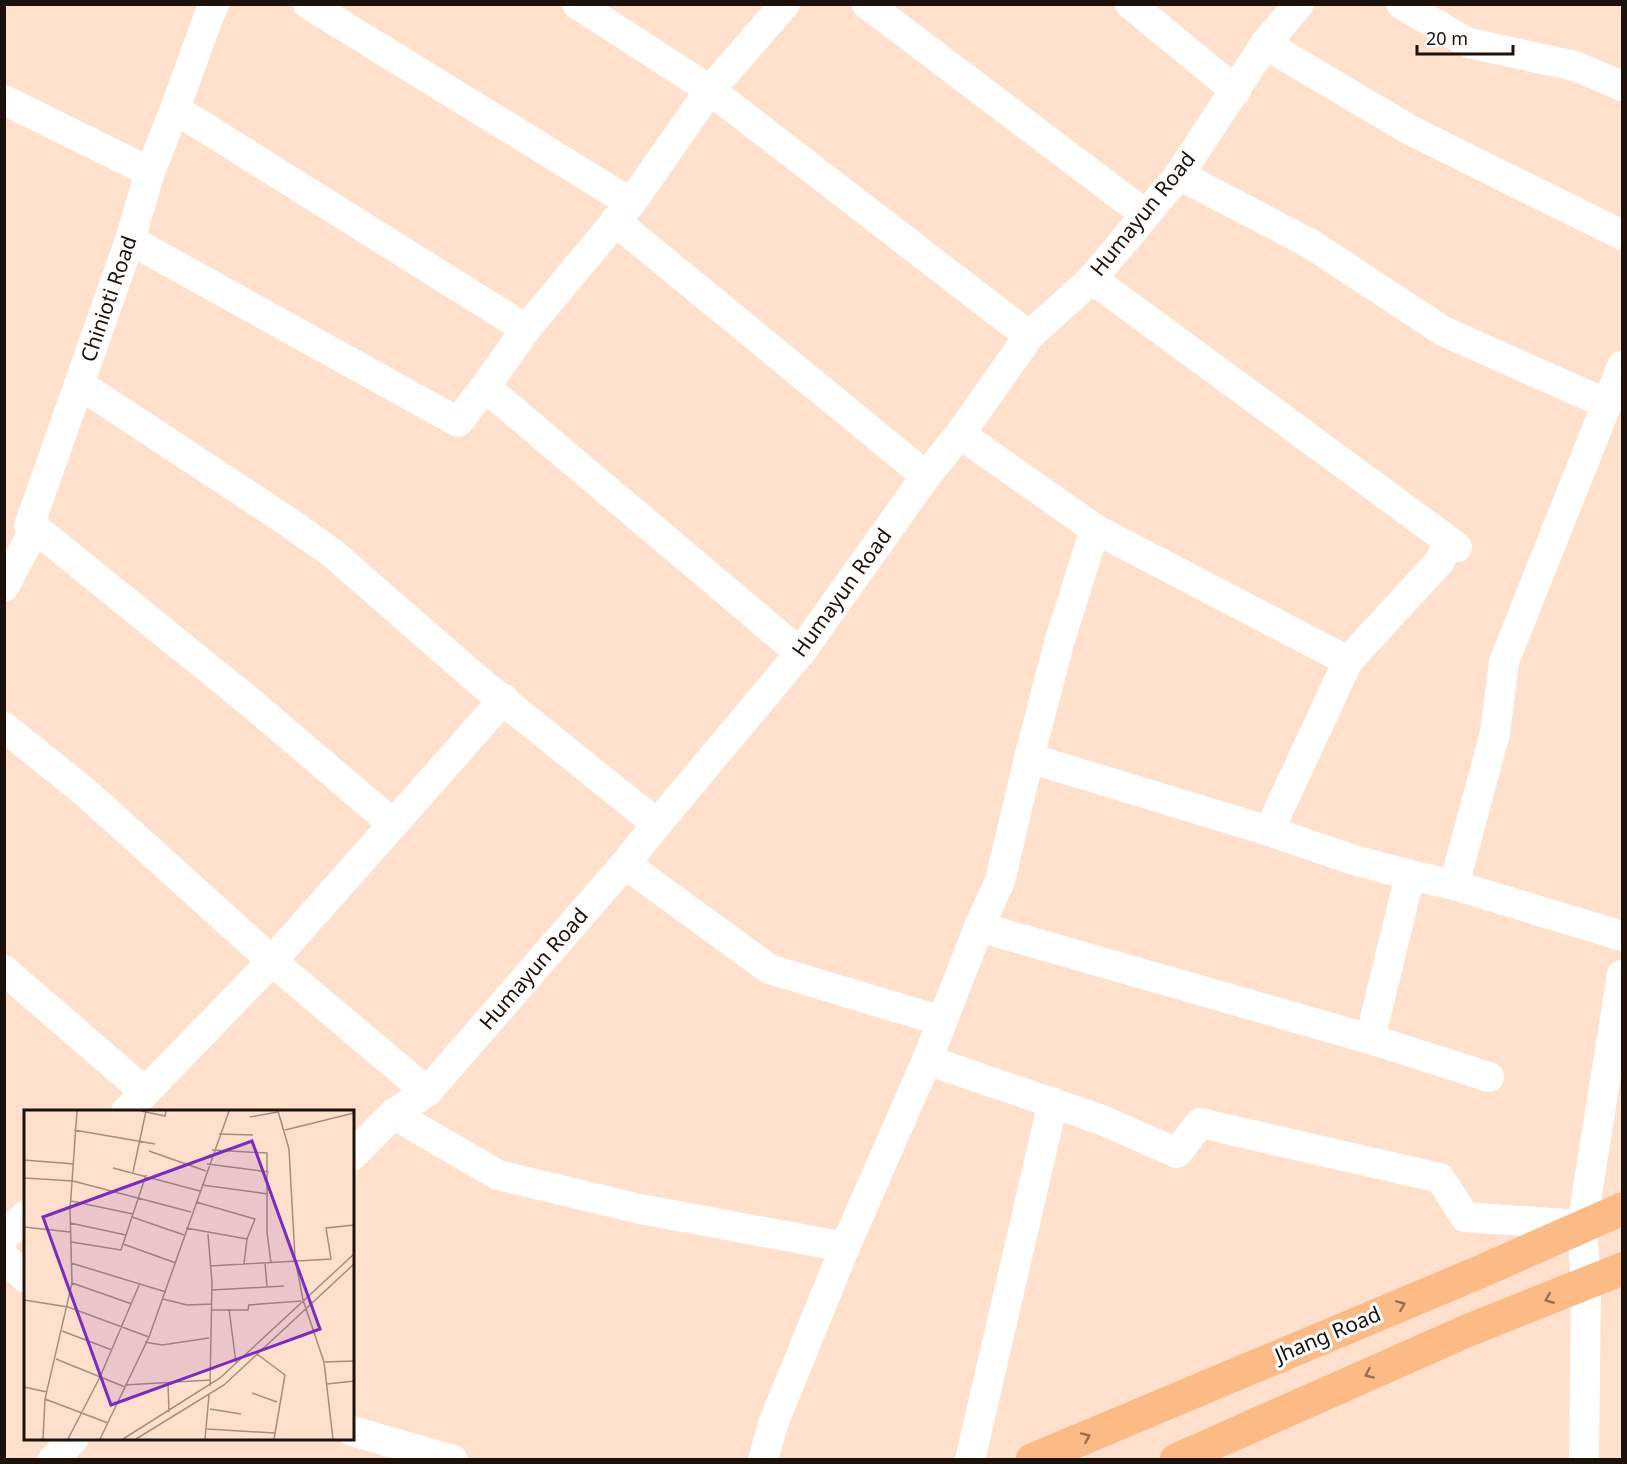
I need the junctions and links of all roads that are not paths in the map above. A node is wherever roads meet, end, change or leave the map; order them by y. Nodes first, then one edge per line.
1 (214, 4) edge
2 (308, 4) edge
3 (577, 4) edge
4 (785, 4) edge
5 (867, 4) edge
6 (1130, 4) edge
7 (1299, 4) edge
8 (1401, 4) edge
9 (1265, 44) junction
10 (1623, 86) edge
11 (710, 90) junction
12 (1236, 91) junction
13 (4, 100) edge
14 (175, 109) junction
15 (150, 172) junction
16 (1179, 175) junction
17 (623, 212) junction
18 (1146, 215) junction
19 (1623, 235) edge
20 (130, 240) junction
21 (1092, 279) junction
22 (526, 328) junction
23 (1029, 336) junction
24 (1623, 366) edge
25 (79, 384) junction
26 (485, 387) junction
27 (1607, 403) junction
28 (960, 434) junction
29 (926, 476) junction
30 (35, 528) junction
31 (1095, 529) junction
32 (4, 587) edge
33 (800, 653) junction
34 (1348, 661) junction
35 (504, 699) junction
36 (4, 726) edge
37 (1029, 758) junction
38 (393, 824) junction
39 (657, 824) junction
40 (1269, 831) junction
41 (625, 864) junction
42 (1410, 875) junction
43 (1454, 885) junction
44 (979, 927) junction
45 (1623, 936) edge
46 (272, 961) junction
47 (4, 970) edge
48 (1623, 975) edge
49 (942, 1021) junction
50 (1371, 1039) junction
51 (927, 1060) junction
52 (1489, 1077) dead end
53 (427, 1092) junction
54 (136, 1102) edge
55 (1053, 1102) junction
56 (393, 1114) junction
57 (354, 1154) edge
58 (1623, 1209) edge
59 (24, 1217) edge
60 (1582, 1225) junction
61 (4, 1237) edge
62 (845, 1247) junction
63 (4, 1257) edge
64 (1623, 1269) edge
65 (24, 1276) edge
66 (1586, 1284) junction
67 (354, 1432) edge
68 (72, 1440) edge
69 (446, 1458) edge
70 (53, 1460) edge
71 (763, 1460) edge
72 (970, 1460) edge
73 (1032, 1460) edge
74 (1176, 1460) edge
75 (1584, 1460) edge

1 - 14 street, Chinioti Road
2 - 17 street
3 - 11 street
4 - 11 street
5 - 18 street
6 - 12 street
7 - 9 street, Humayun Road
8 - 10 street
9 - 12 street, Humayun Road
9 - 19 street
11 - 17 street
11 - 23 street
12 - 16 street, Humayun Road
13 - 15 street
14 - 15 street, Chinioti Road
14 - 22 street
15 - 20 street, Chinioti Road
16 - 18 street, Humayun Road
16 - 27 street
17 - 22 street
17 - 29 street
18 - 21 street, Humayun Road
20 - 25 street, Chinioti Road
20 - 26 street
21 - 23 street, Humayun Road
21 - 34 street
22 - 26 street
23 - 28 street, Humayun Road
24 - 27 street
25 - 30 street, Chinioti Road
25 - 35 street
26 - 33 street
27 - 43 street
28 - 29 street, Humayun Road
28 - 31 street
29 - 33 street, Humayun Road
30 - 32 street, Chinioti Road
30 - 38 street
31 - 34 street
31 - 37 street
33 - 39 street, Humayun Road
34 - 40 street
35 - 38 street
35 - 39 street
36 - 46 street
37 - 40 street
37 - 44 street
38 - 46 street
39 - 41 street, Humayun Road
40 - 42 street
41 - 49 street
41 - 53 street, Humayun Road
42 - 43 street
42 - 50 street
43 - 45 street
44 - 49 street
44 - 50 street
46 - 53 street
46 - 54 street
47 - 54 street
48 - 60 street
49 - 51 street
50 - 52 street
51 - 55 street
51 - 62 street
53 - 56 street, Humayun Road
55 - 60 street
55 - 72 street
56 - 57 street, Humayun Road
56 - 62 street
58 - 60 highway, Jhang Road
59 - 61 street
60 - 66 street
73 -> 60 highway, Jhang Road
62 - 71 street
63 - 65 street
64 - 66 highway
66 -> 74 highway
66 - 75 street
67 - 69 street
68 - 70 street

